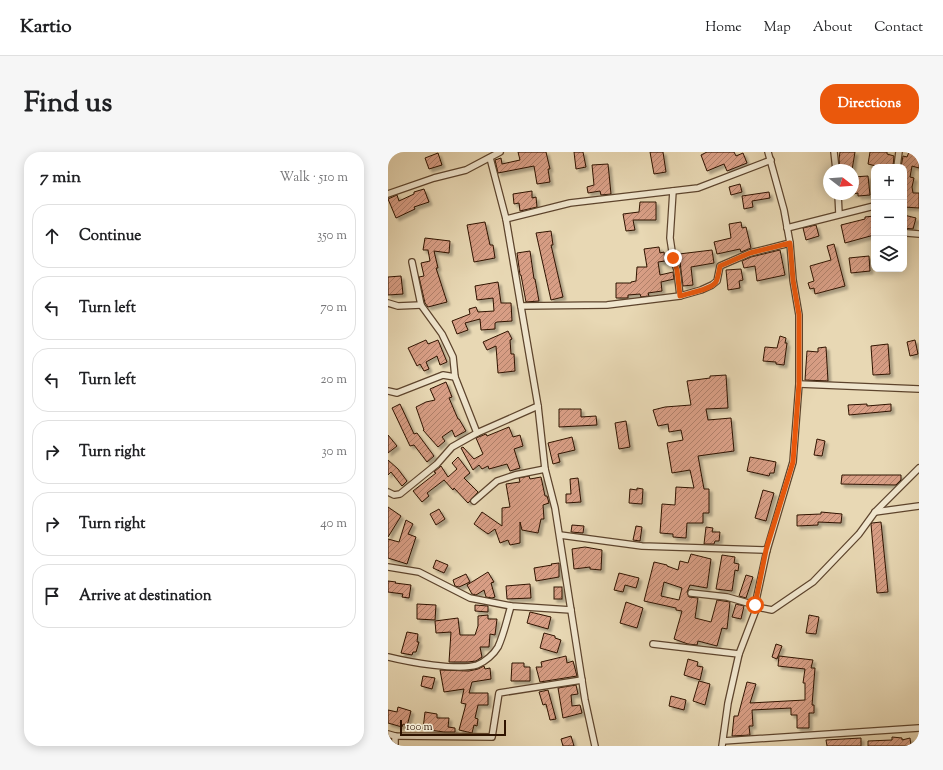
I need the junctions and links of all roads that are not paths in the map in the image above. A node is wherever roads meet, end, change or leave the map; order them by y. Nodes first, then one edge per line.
1 (500, 152) edge
2 (768, 152) edge
3 (834, 152) edge
4 (899, 152) edge
5 (490, 158) junction
6 (770, 160) junction
7 (835, 164) edge
8 (897, 164) edge
9 (673, 191) junction
10 (388, 194) edge
11 (838, 200) edge
12 (871, 207) edge
13 (839, 214) junction
14 (506, 219) junction
15 (787, 228) junction
16 (907, 234) edge
17 (919, 234) edge
18 (790, 243) junction
19 (412, 262) dead end
20 (680, 296) junction
21 (388, 303) edge
22 (421, 305) junction
23 (521, 306) junction
24 (455, 377) junction
25 (799, 384) junction
26 (919, 389) edge
27 (388, 391) edge
28 (538, 406) junction
29 (477, 433) junction
30 (919, 468) edge
31 (545, 469) junction
32 (388, 492) edge
33 (474, 501) dead end
34 (919, 506) edge
35 (875, 512) junction
36 (560, 535) junction
37 (766, 550) junction
38 (388, 567) edge
39 (691, 593) dead end
40 (511, 606) junction
41 (756, 606) junction
42 (571, 610) junction
43 (653, 644) dead end
44 (739, 654) junction
45 (388, 657) edge
46 (582, 680) junction
47 (919, 728) edge
48 (388, 734) edge
49 (394, 736) junction
50 (723, 744) edge
51 (395, 746) edge
52 (595, 746) edge

1 - 5 street
2 - 6 street
3 - 7 street
4 - 8 street
5 - 10 street
5 - 14 street
6 - 9 street
6 - 15 street
9 - 14 street
9 - 20 street
11 - 13 street
12 - 13 street
13 - 15 street
14 - 23 street
15 - 18 street
16 - 17 street
18 - 20 street
18 - 25 street
19 - 22 street
20 - 23 street
21 - 22 street
22 - 24 street
23 - 28 street
24 - 27 street
24 - 29 street
25 - 26 street
25 - 37 street
28 - 29 street
28 - 31 street
29 - 32 street
30 - 35 street
31 - 33 street
31 - 36 street
34 - 35 street
35 - 41 street
36 - 37 street
36 - 42 street
37 - 41 street
38 - 40 street
39 - 41 street
40 - 42 street
40 - 45 street
41 - 44 street
42 - 46 street
43 - 44 street
44 - 50 street
46 - 49 street
46 - 52 street
47 - 50 street
48 - 49 street
49 - 51 street

